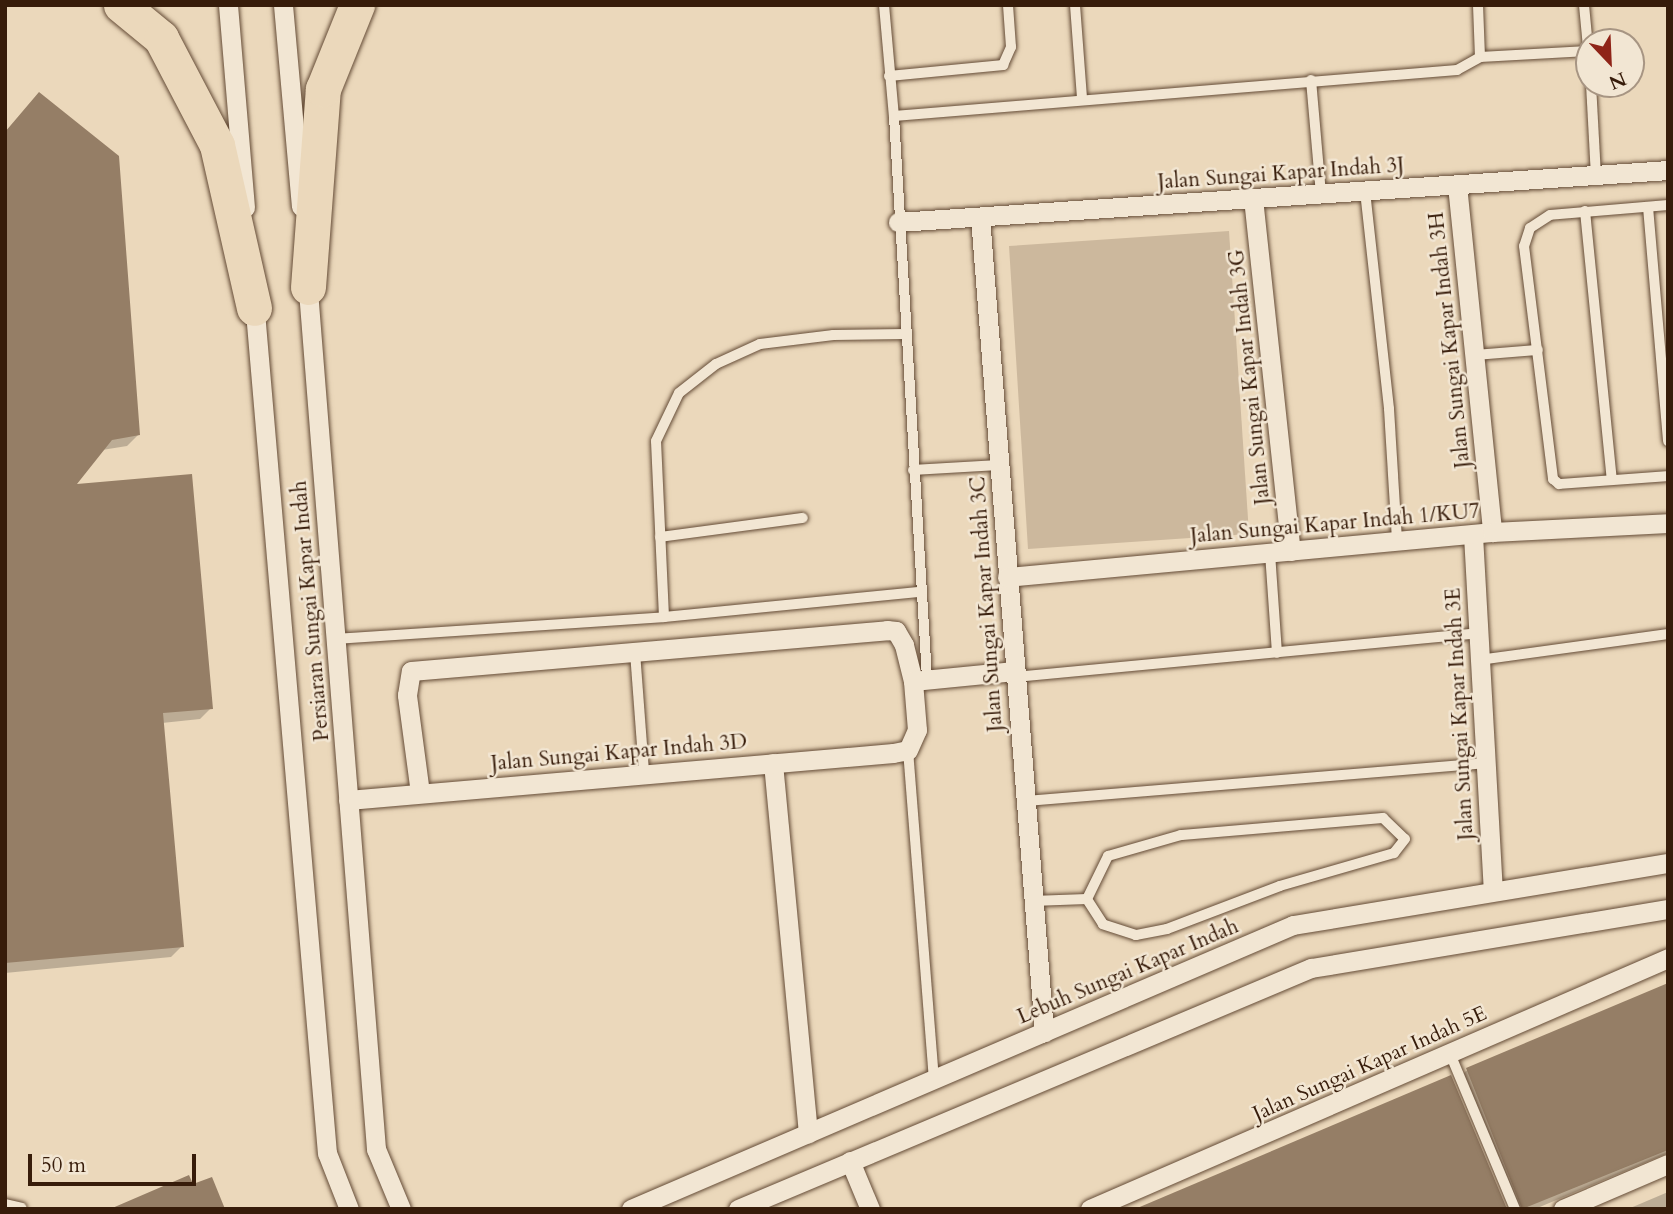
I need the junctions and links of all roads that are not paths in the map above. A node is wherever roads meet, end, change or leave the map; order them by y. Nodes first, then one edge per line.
1 (121, 5) edge
2 (228, 5) edge
3 (283, 5) edge
4 (357, 5) edge
5 (884, 5) edge
6 (1008, 5) edge
7 (1075, 5) edge
8 (1478, 5) edge
9 (1584, 5) edge
10 (1586, 28) edge
11 (1575, 52) edge
12 (1480, 57) junction
13 (890, 76) junction
14 (1311, 80) junction
15 (1082, 98) junction
16 (1592, 98) edge
17 (894, 116) junction
18 (1668, 170) edge
19 (1596, 175) junction
20 (1457, 185) junction
21 (1365, 191) junction
22 (1321, 194) junction
23 (1254, 198) junction
24 (1668, 205) edge
25 (1648, 208) junction
26 (1585, 211) junction
27 (979, 217) junction
28 (898, 222) junction
29 (308, 287) junction
30 (254, 308) junction
31 (905, 334) junction
32 (1538, 350) junction
33 (1474, 355) junction
34 (1668, 441) edge
35 (999, 465) junction
36 (914, 470) junction
37 (1668, 476) edge
38 (1612, 481) junction
39 (803, 518) dead end
40 (1668, 523) edge
41 (1492, 532) junction
42 (1472, 535) junction
43 (660, 537) junction
44 (1397, 541) junction
45 (1291, 551) junction
46 (1270, 553) junction
47 (1007, 577) junction
48 (921, 592) junction
49 (664, 617) junction
50 (1478, 633) junction
51 (1668, 634) edge
52 (336, 639) junction
53 (635, 652) junction
54 (1277, 653) junction
55 (1479, 660) junction
56 (1015, 674) junction
57 (920, 680) junction
58 (900, 751) junction
59 (773, 763) junction
60 (1485, 763) junction
61 (644, 773) junction
62 (420, 793) junction
63 (348, 800) junction
64 (1025, 802) junction
65 (1668, 863) edge
66 (1493, 890) junction
67 (1087, 900) junction
68 (1032, 901) junction
69 (1668, 909) edge
70 (1668, 958) edge
71 (1044, 1032) junction
72 (1451, 1056) junction
73 (934, 1079) junction
74 (808, 1133) junction
75 (850, 1161) junction
76 (1668, 1164) edge
77 (1131, 1201) edge
78 (5, 1203) edge
79 (401, 1205) edge
80 (22, 1208) edge
81 (349, 1209) edge
82 (631, 1209) edge
83 (738, 1209) edge
84 (870, 1209) edge
85 (1090, 1209) edge
86 (1515, 1209) edge
87 (1563, 1209) edge

1 - 30 highway
2 - 30 street, Persiaran Sungai Kapar Indah
3 - 29 street, Persiaran Sungai Kapar Indah
4 - 29 highway
5 - 13 lane
6 - 13 lane
7 - 15 lane
8 - 12 lane
9 - 10 lane
11 - 12 lane
12 - 14 lane
13 - 17 lane
14 - 15 lane
14 - 22 lane
15 - 17 lane
16 - 19 lane
17 - 28 lane
18 - 19 street, Jalan Sungai Kapar Indah 3J
19 - 20 street, Jalan Sungai Kapar Indah 3J
20 - 21 street, Jalan Sungai Kapar Indah 3J
20 - 33 street, Jalan Sungai Kapar Indah 3H
21 - 22 street, Jalan Sungai Kapar Indah 3J
21 - 44 lane
22 - 23 street, Jalan Sungai Kapar Indah 3J
23 - 27 street, Jalan Sungai Kapar Indah 3J
23 - 45 street, Jalan Sungai Kapar Indah 3G
24 - 25 lane
25 - 26 lane
25 - 34 lane
26 - 32 lane
26 - 38 lane
27 - 28 street, Jalan Sungai Kapar Indah 3J
27 - 35 street, Jalan Sungai Kapar Indah 3C
28 - 31 lane
29 - 52 street, Persiaran Sungai Kapar Indah
30 - 81 street, Persiaran Sungai Kapar Indah
31 - 36 lane
31 - 43 lane
32 - 33 lane
32 - 38 lane
33 - 41 street, Jalan Sungai Kapar Indah 3H
35 - 36 lane
35 - 47 street, Jalan Sungai Kapar Indah 3C
36 - 48 lane
37 - 38 lane
39 - 43 lane
40 - 41 street, Jalan Sungai Kapar Indah 1/KU7
41 - 42 street, Jalan Sungai Kapar Indah 1/KU7
42 - 44 street, Jalan Sungai Kapar Indah 1/KU7
42 - 50 street, Jalan Sungai Kapar Indah 3E
43 - 49 lane
44 - 45 street, Jalan Sungai Kapar Indah 1/KU7
45 - 46 street, Jalan Sungai Kapar Indah 1/KU7
46 - 47 street, Jalan Sungai Kapar Indah 1/KU7
46 - 54 lane
47 - 56 street, Jalan Sungai Kapar Indah 3C
48 - 49 lane
48 - 57 lane
49 - 52 lane
50 - 54 lane
50 - 55 street, Jalan Sungai Kapar Indah 3E
51 - 55 lane
52 - 63 street, Persiaran Sungai Kapar Indah
53 - 57 street
53 - 61 lane
53 - 62 street
54 - 56 lane
55 - 60 street, Jalan Sungai Kapar Indah 3E
56 - 57 street
56 - 64 street, Jalan Sungai Kapar Indah 3C
57 - 58 street
58 - 59 street, Jalan Sungai Kapar Indah 3D
58 - 73 lane
59 - 61 street, Jalan Sungai Kapar Indah 3D
59 - 74 street
60 - 64 lane
60 - 66 street, Jalan Sungai Kapar Indah 3E
61 - 62 street, Jalan Sungai Kapar Indah 3D
62 - 63 street, Jalan Sungai Kapar Indah 3D
63 - 79 street, Persiaran Sungai Kapar Indah
64 - 68 street, Jalan Sungai Kapar Indah 3C
65 - 66 street, Lebuh Sungai Kapar Indah
66 - 71 street, Lebuh Sungai Kapar Indah
67 - 67 lane
67 - 68 lane
68 - 71 street, Jalan Sungai Kapar Indah 3C
69 - 75 street
70 - 72 street, Jalan Sungai Kapar Indah 5E
71 - 73 street, Lebuh Sungai Kapar Indah
72 - 77 street, Jalan Sungai Kapar Indah 5E
72 - 86 lane
73 - 74 street, Lebuh Sungai Kapar Indah
74 - 82 street, Lebuh Sungai Kapar Indah
75 - 83 street
75 - 84 street
76 - 87 street
77 - 85 street, Jalan Sungai Kapar Indah 5E
78 - 80 lane

